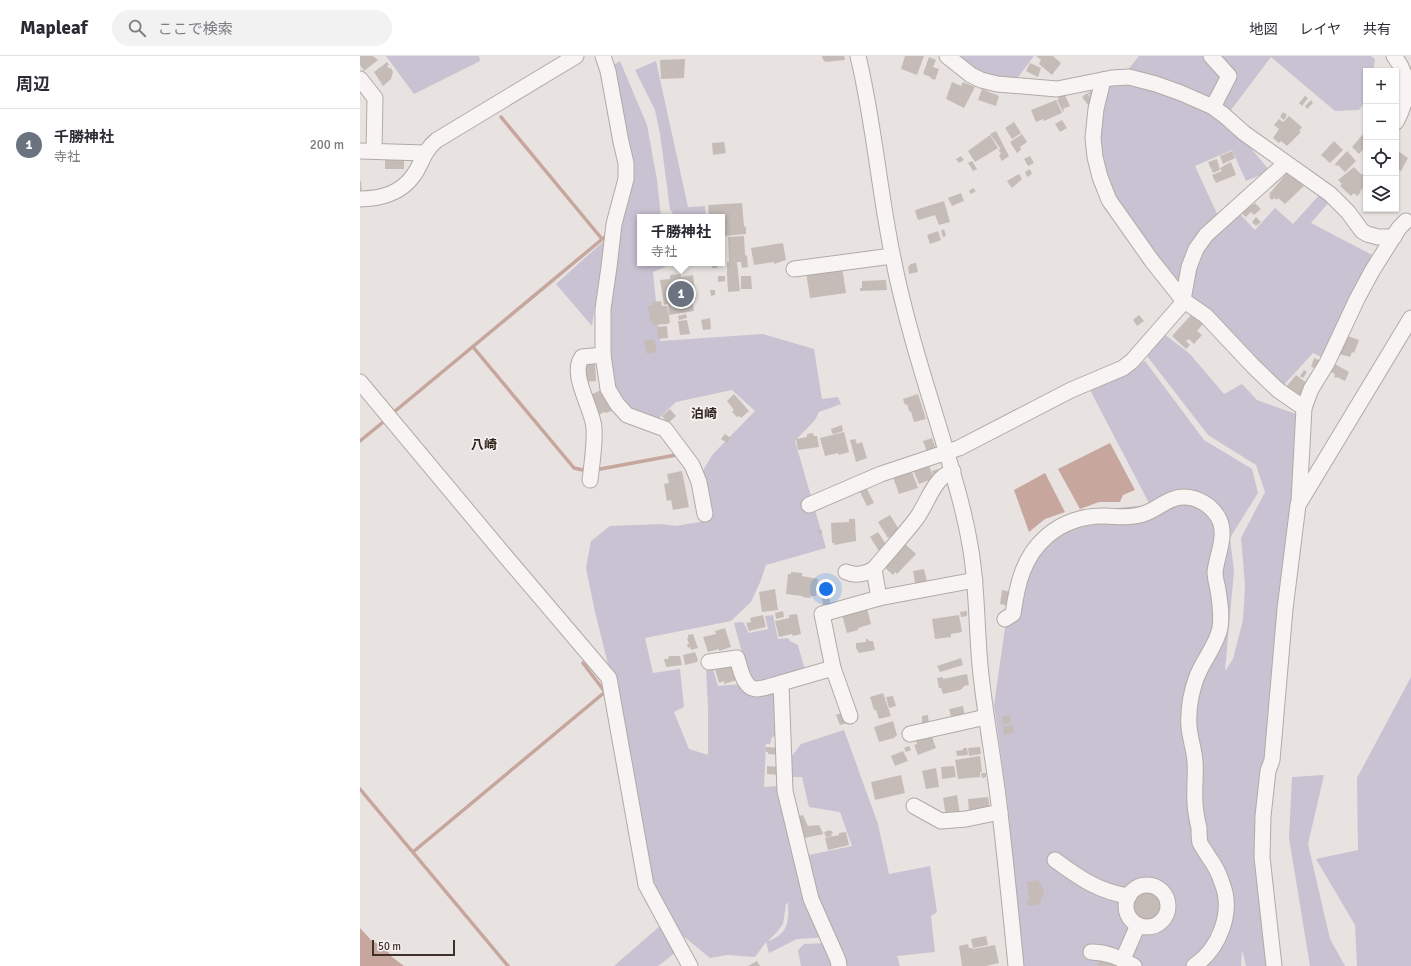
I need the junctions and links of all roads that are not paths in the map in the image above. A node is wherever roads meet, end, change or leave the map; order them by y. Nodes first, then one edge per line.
1 (576, 56) edge
2 (603, 56) edge
3 (858, 56) edge
4 (946, 56) edge
5 (1211, 56) edge
6 (1394, 56) edge
7 (360, 79) edge
8 (1103, 80) junction
9 (360, 98) edge
10 (375, 98) junction
11 (1213, 107) junction
12 (1399, 116) edge
13 (367, 151) edge
14 (425, 153) junction
15 (1285, 162) junction
16 (360, 199) edge
17 (1409, 220) edge
18 (1394, 237) junction
19 (892, 256) junction
20 (794, 270) dead end
21 (1183, 300) junction
22 (1411, 318) edge
23 (603, 355) junction
24 (360, 382) edge
25 (1304, 408) junction
26 (947, 452) junction
27 (953, 472) junction
28 (590, 480) dead end
29 (1298, 504) junction
30 (809, 505) dead end
31 (705, 514) dead end
32 (874, 569) junction
33 (846, 572) dead end
34 (975, 580) junction
35 (879, 598) junction
36 (1005, 618) dead end
37 (709, 662) dead end
38 (833, 668) junction
39 (781, 684) junction
40 (850, 716) dead end
41 (986, 717) junction
42 (910, 734) dead end
43 (914, 806) dead end
44 (1000, 812) junction
45 (1055, 860) dead end
46 (1128, 896) junction
47 (1138, 926) junction
48 (1091, 952) dead end
49 (1129, 963) edge
50 (690, 966) edge
51 (839, 966) edge
52 (1016, 966) edge
53 (1194, 966) edge
54 (1274, 966) edge

1 - 14 street
2 - 23 street
3 - 19 street
4 - 8 street
5 - 11 street
6 - 12 street
7 - 10 street
8 - 11 street
8 - 21 street
9 - 10 street
10 - 13 street
11 - 15 street
13 - 14 street
14 - 16 street
15 - 18 street
15 - 21 street
17 - 18 street
18 - 25 street
19 - 20 street
19 - 26 street
21 - 25 street
21 - 26 street
22 - 29 street
23 - 28 street
23 - 31 street
24 - 50 street
25 - 29 street
26 - 27 street
26 - 30 street
27 - 32 street
27 - 34 street
29 - 54 street
32 - 33 street
32 - 35 street
34 - 35 street
34 - 41 street
35 - 38 street
36 - 53 street
37 - 39 street
38 - 39 street
38 - 40 street
39 - 51 street
41 - 42 street
41 - 44 street
43 - 44 street
44 - 52 street
45 - 46 street
46 - 47 street
46 - 47 street
47 - 49 street
48 - 49 street

